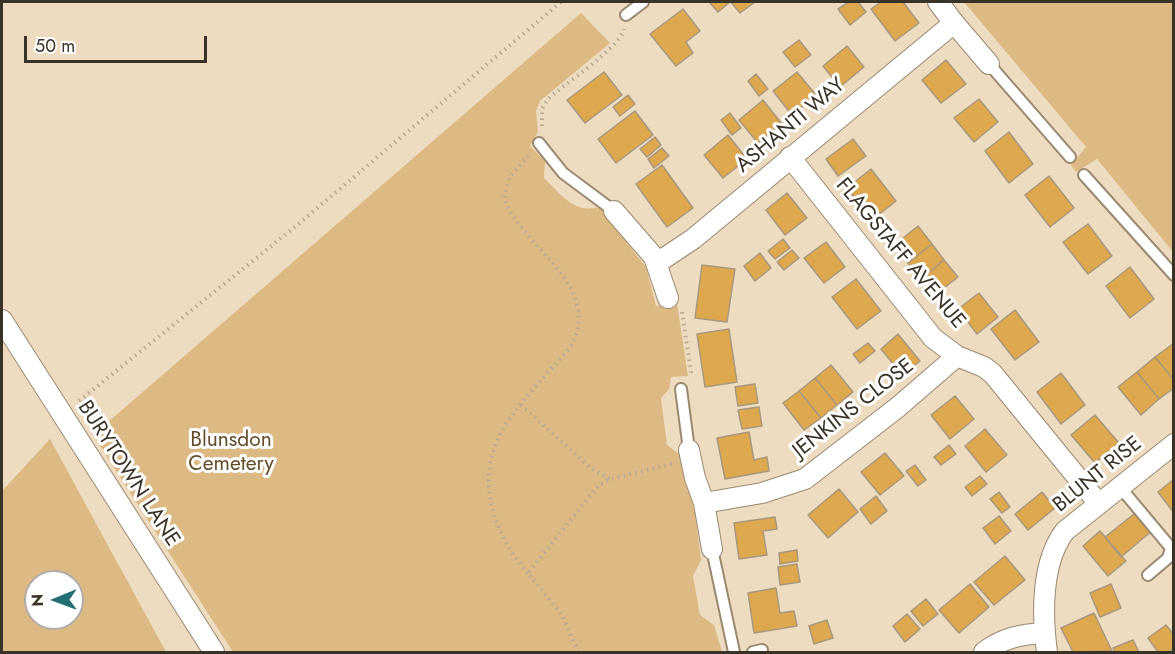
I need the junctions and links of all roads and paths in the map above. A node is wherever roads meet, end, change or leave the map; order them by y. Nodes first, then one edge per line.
1 (561, 2) edge
2 (643, 2) edge
3 (938, 2) edge
4 (626, 15) joint
5 (954, 23) junction
6 (989, 64) joint
7 (538, 142) junction
8 (790, 157) junction
9 (1070, 157) dead end
10 (1084, 175) dead end
11 (614, 211) joint
12 (657, 263) junction
13 (1173, 275) edge
14 (669, 298) joint
15 (2, 320) edge
16 (957, 356) junction
17 (681, 389) joint
18 (521, 405) junction
19 (62, 415) junction
20 (1173, 444) edge
21 (690, 455) junction
22 (610, 479) junction
23 (1120, 487) junction
24 (704, 503) junction
25 (1099, 504) junction
26 (711, 549) joint
27 (528, 573) junction
28 (1148, 574) dead end
29 (1046, 643) edge
30 (214, 652) edge
31 (578, 652) edge
32 (734, 652) edge
33 (984, 652) edge

1 - 19 path
2 - 4 lane
3 - 5 street
4 - 7 path
5 - 6 street
5 - 8 street, ASHANTI WAY
6 - 9 lane
7 - 11 lane
7 - 18 path
8 - 12 street, ASHANTI WAY
8 - 16 street, FLAGSTAFF AVENUE
10 - 13 lane
11 - 12 street
12 - 14 street
14 - 17 path
15 - 19 street, BURYTOWN LANE
16 - 24 street, JENKINS CLOSE
16 - 25 street, FLAGSTAFF AVENUE
17 - 21 lane
18 - 22 path
18 - 27 path
19 - 30 street, BURYTOWN LANE
20 - 23 street, BLUNT RISE
21 - 22 path
21 - 24 street
22 - 27 path
23 - 25 street, BLUNT RISE
23 - 28 lane
24 - 26 street
25 - 29 street, BLUNT RISE
26 - 32 lane
27 - 31 path
29 - 33 street

